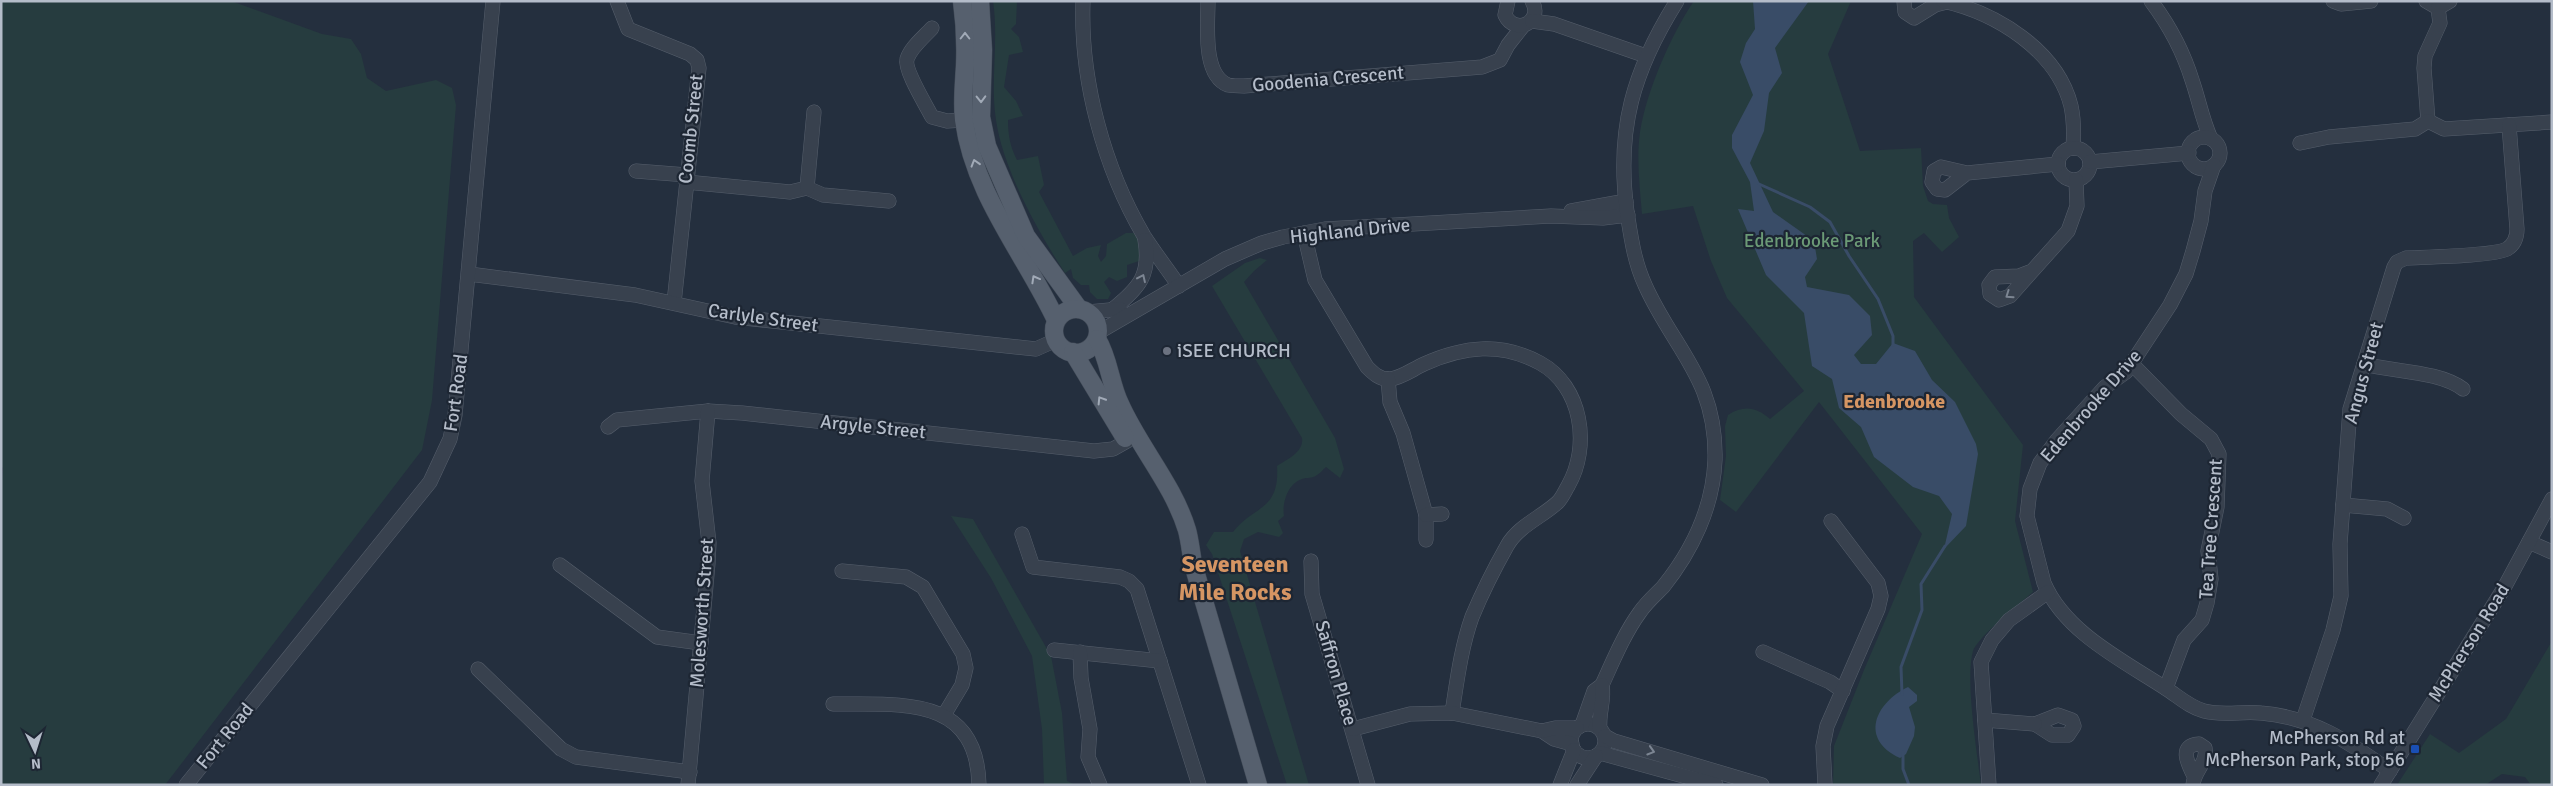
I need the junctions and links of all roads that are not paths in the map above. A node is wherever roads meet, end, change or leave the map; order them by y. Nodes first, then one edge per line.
1 (493, 1) edge
2 (617, 1) edge
3 (962, 1) edge
4 (980, 1) edge
5 (1083, 1) edge
6 (1208, 1) edge
7 (1508, 1) edge
8 (1677, 1) edge
9 (1904, 1) edge
10 (2151, 1) edge
11 (2333, 1) edge
12 (2370, 1) edge
13 (1945, 2) edge
14 (2438, 4) edge
15 (1526, 16) edge
16 (932, 28) dead end
17 (1646, 56) junction
18 (814, 112) dead end
19 (2200, 114) junction
20 (964, 120) junction
21 (2428, 121) junction
22 (2552, 122) edge
23 (2510, 125) junction
24 (2211, 139) junction
25 (2196, 140) junction
26 (2300, 143) dead end
27 (2073, 148) junction
28 (2189, 153) junction
29 (2090, 162) junction
30 (2058, 164) junction
31 (2214, 165) junction
32 (2199, 167) junction
33 (636, 171) dead end
34 (1968, 174) dead end
35 (687, 179) junction
36 (2076, 180) junction
37 (807, 188) junction
38 (2204, 191) junction
39 (889, 201) dead end
40 (1626, 201) junction
41 (1628, 215) junction
42 (1551, 216) junction
43 (1304, 233) junction
44 (1145, 236) junction
45 (2032, 271) dead end
46 (469, 274) junction
47 (1179, 286) junction
48 (674, 303) junction
49 (1113, 309) junction
50 (1136, 309) junction
51 (1084, 310) junction
52 (1056, 320) junction
53 (1098, 336) junction
54 (1056, 340) junction
55 (1073, 352) junction
56 (2132, 364) junction
57 (2364, 364) junction
58 (1388, 379) junction
59 (2463, 389) dead end
60 (708, 411) junction
61 (608, 427) dead end
62 (1132, 438) junction
63 (2552, 498) edge
64 (2342, 505) junction
65 (1442, 514) dead end
66 (1426, 515) junction
67 (2404, 518) dead end
68 (1831, 521) dead end
69 (1022, 534) dead end
70 (1426, 540) dead end
71 (2529, 542) junction
72 (2552, 552) edge
73 (1311, 561) dead end
74 (560, 565) dead end
75 (842, 571) dead end
76 (2048, 592) junction
77 (701, 643) junction
78 (1054, 650) dead end
79 (1080, 652) junction
80 (1763, 652) dead end
81 (1160, 661) junction
82 (478, 669) dead end
83 (1602, 686) junction
84 (2166, 688) junction
85 (1842, 691) junction
86 (833, 704) dead end
87 (1452, 713) junction
88 (944, 715) junction
89 (1985, 720) junction
90 (2303, 720) junction
91 (2035, 724) dead end
92 (1580, 727) junction
93 (1353, 729) junction
94 (1542, 731) junction
95 (1602, 732) junction
96 (1573, 747) junction
97 (1598, 755) junction
98 (2390, 771) junction
99 (689, 778) edge
100 (186, 785) edge
101 (979, 785) edge
102 (1100, 785) edge
103 (1199, 785) edge
104 (1258, 785) edge
105 (1368, 785) edge
106 (1560, 785) edge
107 (1577, 785) edge
108 (1716, 785) edge
109 (1762, 785) edge
110 (1825, 785) edge
111 (1989, 785) edge
112 (2381, 785) edge

1 - 46 street, Fort Road
2 - 35 street, Coomb Street
20 -> 3 main road
4 -> 51 main road
5 - 44 street
6 - 15 street, Goodenia Crescent
7 - 15 street, Goodenia Crescent
8 - 17 street
9 - 13 street
10 - 19 street
11 - 12 street
13 - 27 street
14 - 21 street
15 - 17 street
16 - 20 street
17 - 40 street
18 - 37 street
19 - 24 street
19 - 25 street
52 -> 20 main road
21 - 23 street
21 - 26 street
22 - 23 street
23 - 57 street, Angus Street
24 - 25 street
24 - 31 street
25 - 28 street
27 - 29 street
27 - 30 street
28 - 29 street
28 - 32 street
29 - 36 street
30 - 34 street
30 - 36 street
31 - 32 street
31 - 38 street, Edenbrooke Drive
32 - 38 street, Edenbrooke Drive
33 - 35 street
35 - 37 street
35 - 48 street, Coomb Street
36 - 45 street
37 - 39 street
38 - 56 street, Edenbrooke Drive
40 - 41 street
40 - 42 street, Highland Drive
41 - 42 street, Highland Drive
41 - 83 street
42 - 43 street, Highland Drive
43 - 47 street, Highland Drive
43 - 58 street
44 - 47 street
49 -> 44 street
46 - 48 street, Carlyle Street
46 - 100 street, Fort Road
47 - 50 street, Highland Drive
48 - 54 street, Carlyle Street
49 - 50 street, Highland Drive
49 - 51 street, Highland Drive
50 - 53 street, Highland Drive
51 - 52 main road
51 - 53 main road
52 - 54 main road
53 - 55 main road
53 - 62 main road
54 - 55 main road
62 -> 55 main road
56 - 76 street, Edenbrooke Drive
56 - 84 street, Tea Tree Crescent
57 - 59 street
57 - 64 street, Angus Street
58 - 66 street
58 - 87 street
60 - 61 street, Argyle Street
60 - 62 street, Argyle Street
60 - 77 street, Molesworth Street
62 - 104 main road
63 - 71 street, McPherson Road
64 - 67 street
64 - 90 street, Angus Street
65 - 66 street
66 - 70 street
68 - 85 street
69 - 81 street
71 - 72 street
71 - 98 street, McPherson Road
73 - 93 street, Saffron Place
74 - 77 street
75 - 88 street
76 - 84 street, Edenbrooke Drive
76 - 89 street
77 - 99 street, Molesworth Street
78 - 79 street
79 - 81 street
79 - 102 street
80 - 85 street
81 - 103 street
82 - 99 street
83 - 92 street
83 - 95 street
84 - 90 street, Edenbrooke Drive
85 - 110 street
86 - 88 street
87 - 93 street
87 - 94 street
88 - 101 street
89 - 91 street
89 - 111 street
90 - 98 street, Edenbrooke Drive
92 - 94 street
92 - 95 street
92 - 96 street
93 - 105 street, Saffron Place
94 - 96 street
95 - 97 street
95 -> 109 street
96 - 97 street
96 - 106 street
97 - 107 street
97 - 108 street
98 - 112 street, McPherson Road

